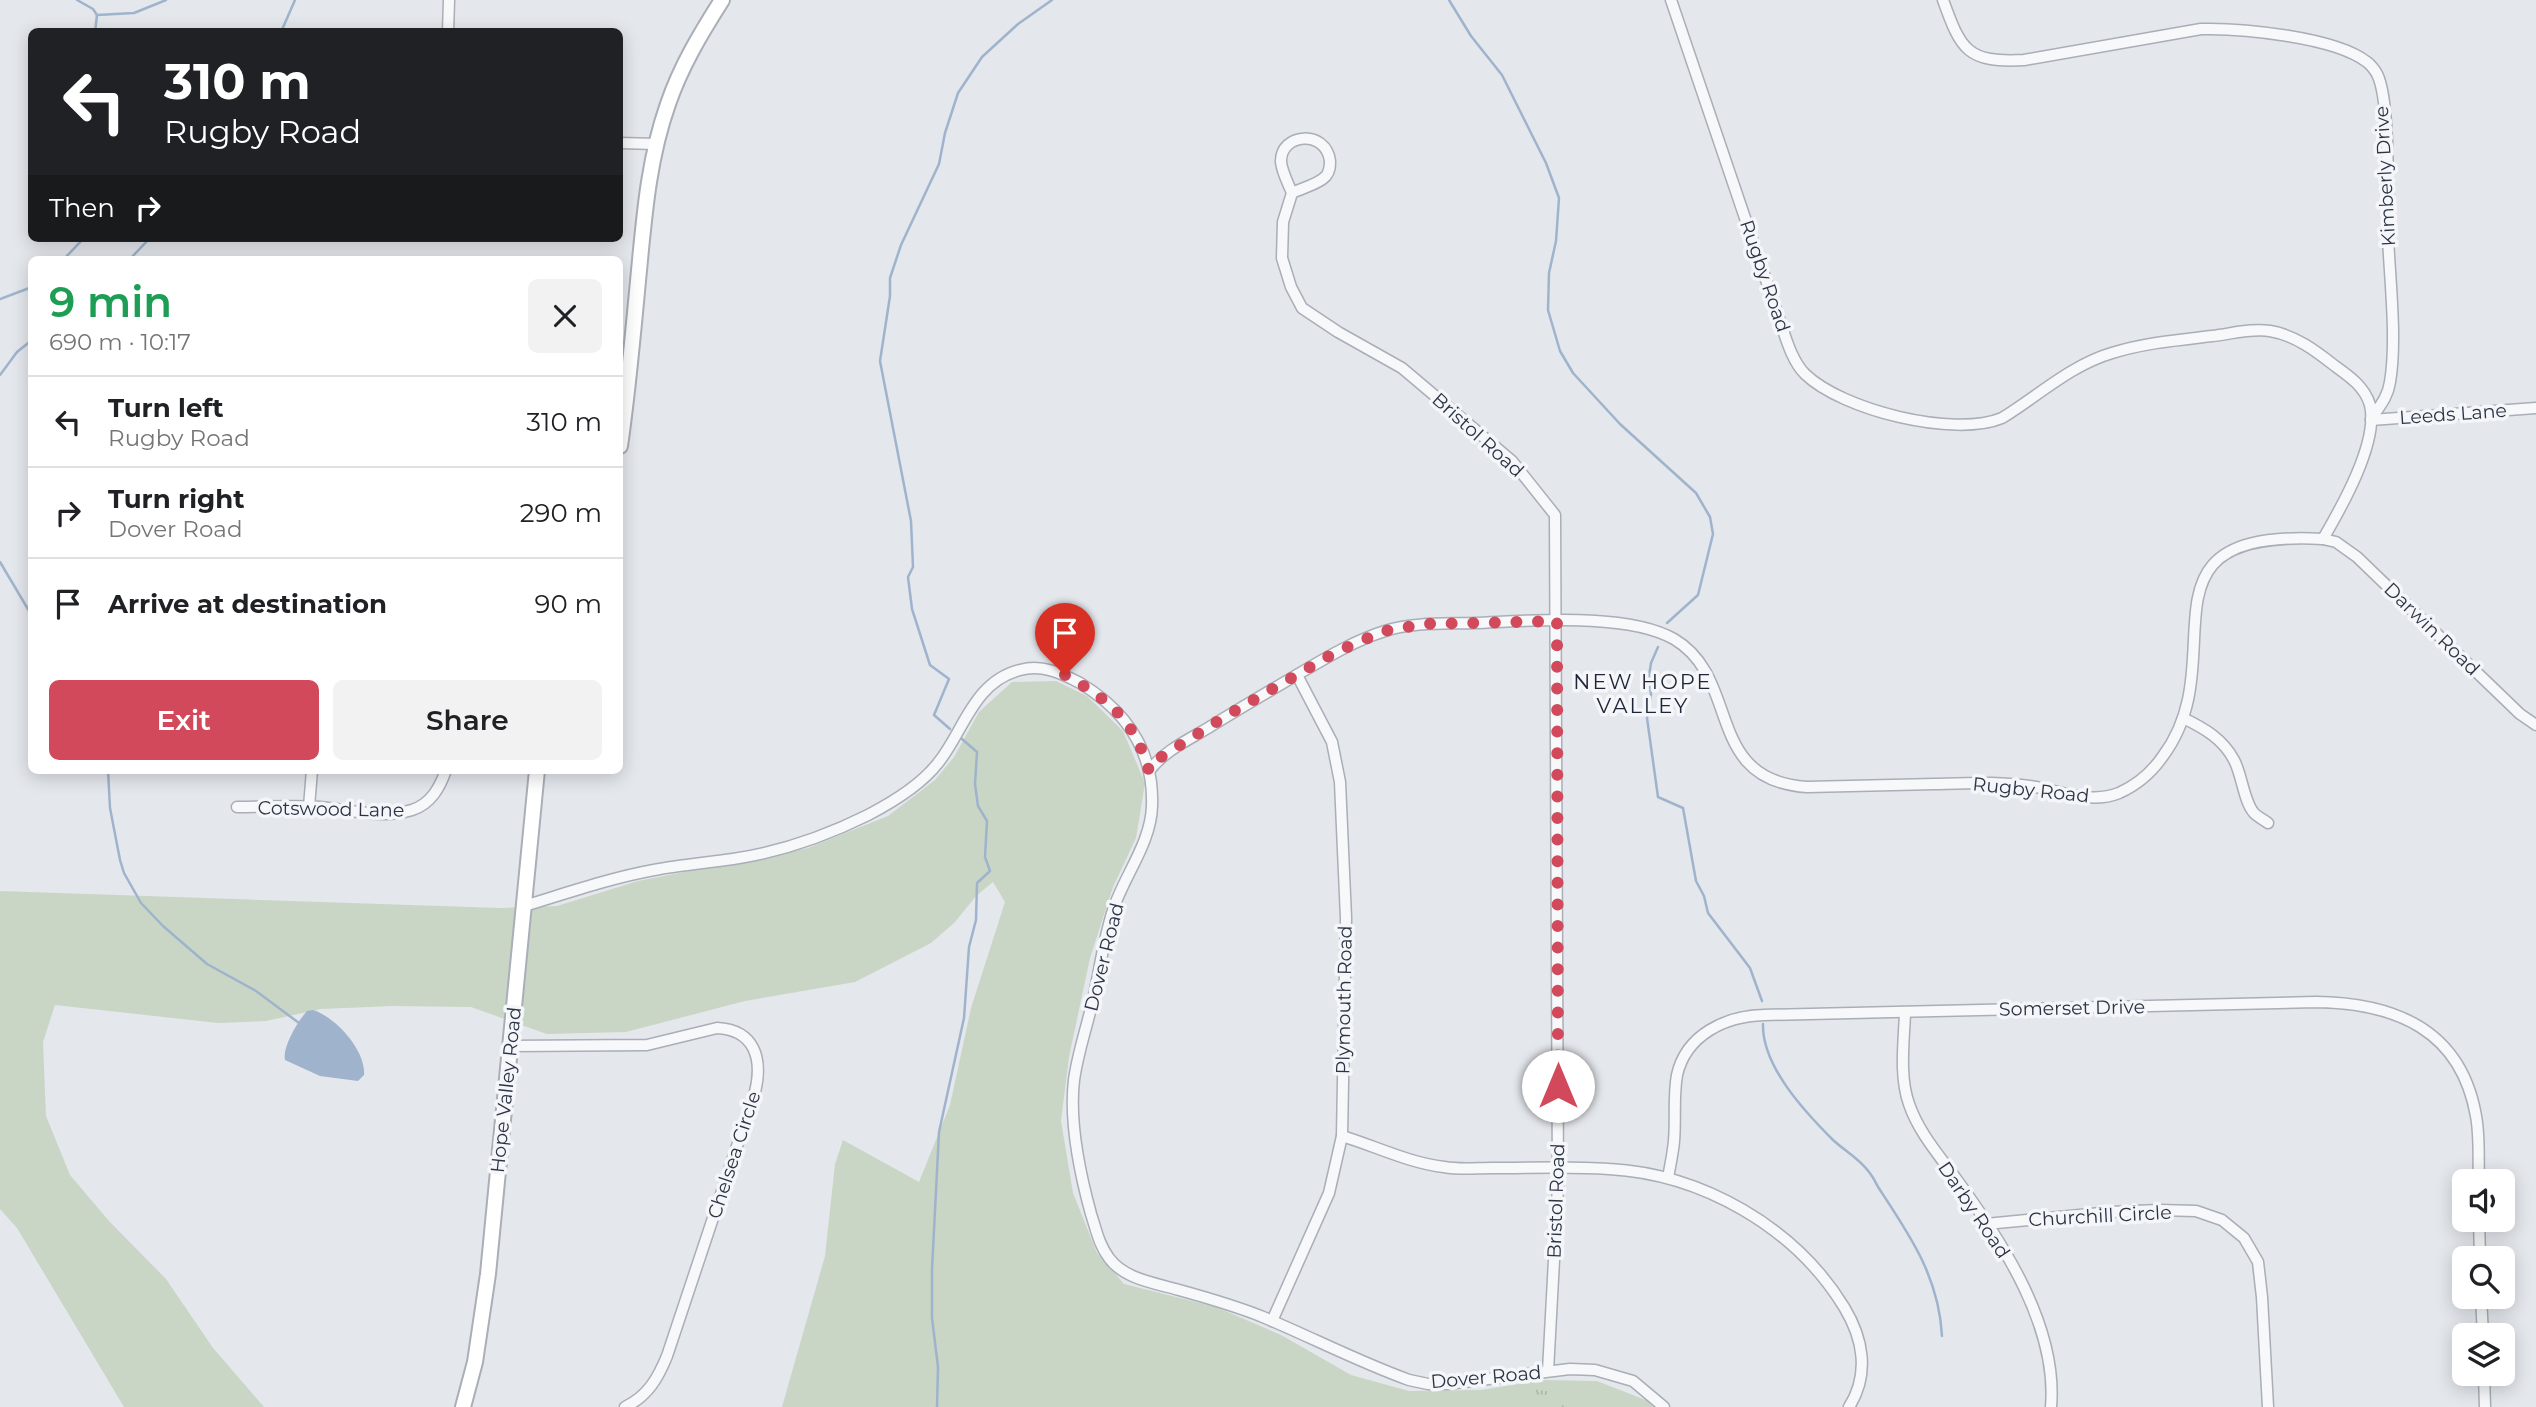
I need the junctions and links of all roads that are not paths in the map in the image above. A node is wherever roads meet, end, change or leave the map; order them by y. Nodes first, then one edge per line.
1 (449, 0) edge
2 (722, 0) edge
3 (1671, 0) edge
4 (1943, 0) edge
5 (448, 28) edge
6 (623, 143) edge
7 (656, 144) junction
8 (1292, 192) junction
9 (625, 356) edge
10 (623, 392) edge
11 (2536, 408) edge
12 (2371, 420) junction
13 (2323, 539) junction
14 (1557, 621) junction
15 (1297, 675) junction
16 (2183, 718) junction
17 (2536, 725) edge
18 (1149, 771) junction
19 (312, 774) edge
20 (444, 774) edge
21 (537, 774) edge
22 (237, 807) dead end
23 (309, 807) junction
24 (2268, 823) dead end
25 (524, 906) junction
26 (1905, 1013) junction
27 (510, 1046) junction
28 (1342, 1136) junction
29 (1558, 1168) junction
30 (2479, 1169) edge
31 (1668, 1178) junction
32 (1986, 1224) junction
33 (1272, 1321) junction
34 (1548, 1371) junction
35 (2484, 1386) edge
36 (463, 1407) edge
37 (625, 1407) edge
38 (1664, 1407) edge
39 (1849, 1407) edge
40 (2051, 1407) edge
41 (2268, 1407) edge
42 (2485, 1407) edge

1 - 5 street
2 - 7 main road
3 - 12 street, Rugby Road
4 - 12 street, Kimberly Drive
6 - 7 street
7 - 9 main road
8 - 8 street
8 - 14 street, Bristol Road
9 - 10 main road
11 - 12 street, Leeds Lane
12 - 13 street
13 - 16 street, Rugby Road
13 - 17 street, Darwin Road
14 - 15 street, Rugby Road
14 - 16 street, Rugby Road
14 - 29 street, Bristol Road
15 - 18 street, Rugby Road
15 - 28 street, Plymouth Road
16 - 24 street
18 - 25 street, Dover Road
18 - 33 street, Dover Road
19 - 23 street
20 - 23 street, Cotswood Lane
21 - 25 main road, Hope Valley Road
22 - 23 street, Cotswood Lane
25 - 27 main road, Hope Valley Road
26 - 30 street, Somerset Drive
26 - 31 street, Somerset Drive
26 - 32 street, Darby Road
27 - 36 main road, Hope Valley Road
27 - 37 street, Chelsea Circle
28 - 29 street
28 - 33 street, Plymouth Road
29 - 31 street
29 - 34 street, Bristol Road
31 - 39 street
32 - 40 street, Darby Road
32 - 41 street, Churchill Circle
33 - 34 street, Dover Road
34 - 38 street, Dover Road
35 - 42 street

